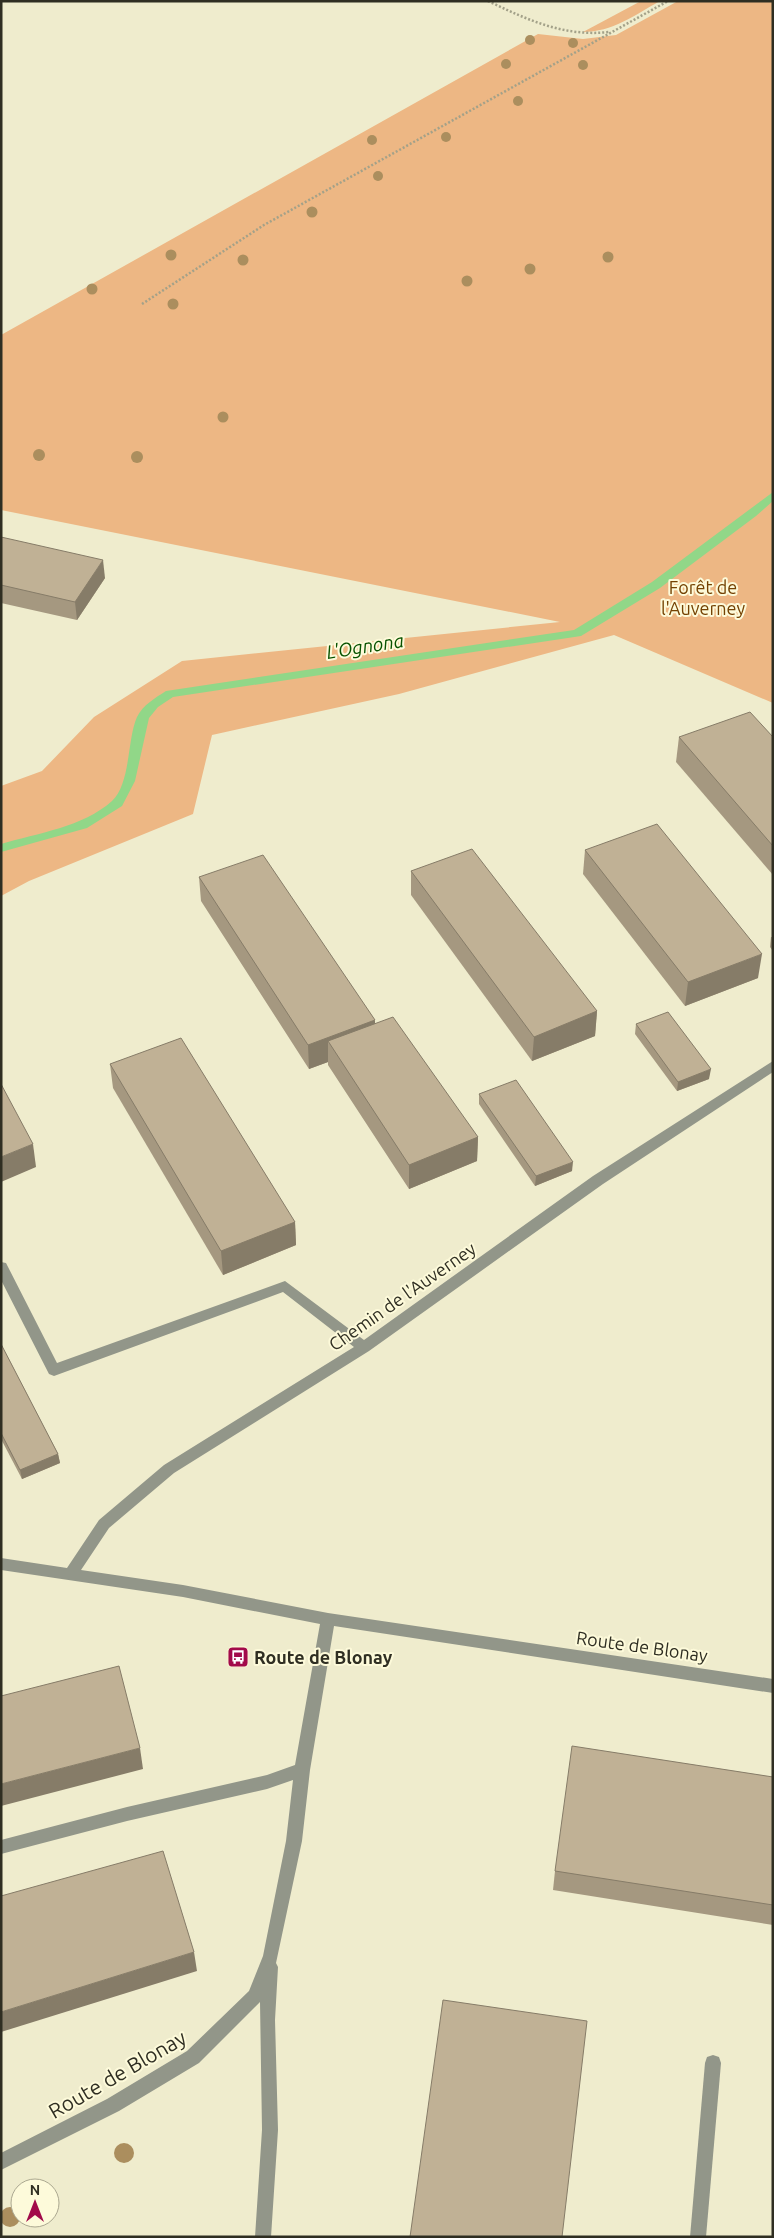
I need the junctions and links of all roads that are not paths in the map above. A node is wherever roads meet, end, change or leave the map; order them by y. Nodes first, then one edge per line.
1 (773, 1066) edge
2 (1, 1267) edge
3 (364, 1347) junction
4 (1, 1564) edge
5 (71, 1573) junction
6 (328, 1619) junction
7 (773, 1686) edge
8 (302, 1770) junction
9 (1, 1847) edge
10 (271, 1956) junction
11 (714, 2063) dead end
12 (1, 2162) edge
13 (263, 2237) edge
14 (698, 2237) edge

1 - 3 street, Chemin de l'Auverney
2 - 3 street
3 - 5 street, Chemin de l'Auverney
4 - 5 street, Route de Blonay
5 - 6 street, Route de Blonay
6 - 7 street, Route de Blonay
6 - 8 street, Route de Blonay
8 - 9 street
8 - 10 street, Route de Blonay
10 - 12 street, Route de Blonay
10 - 13 street, Route de Blonay
11 - 14 street

